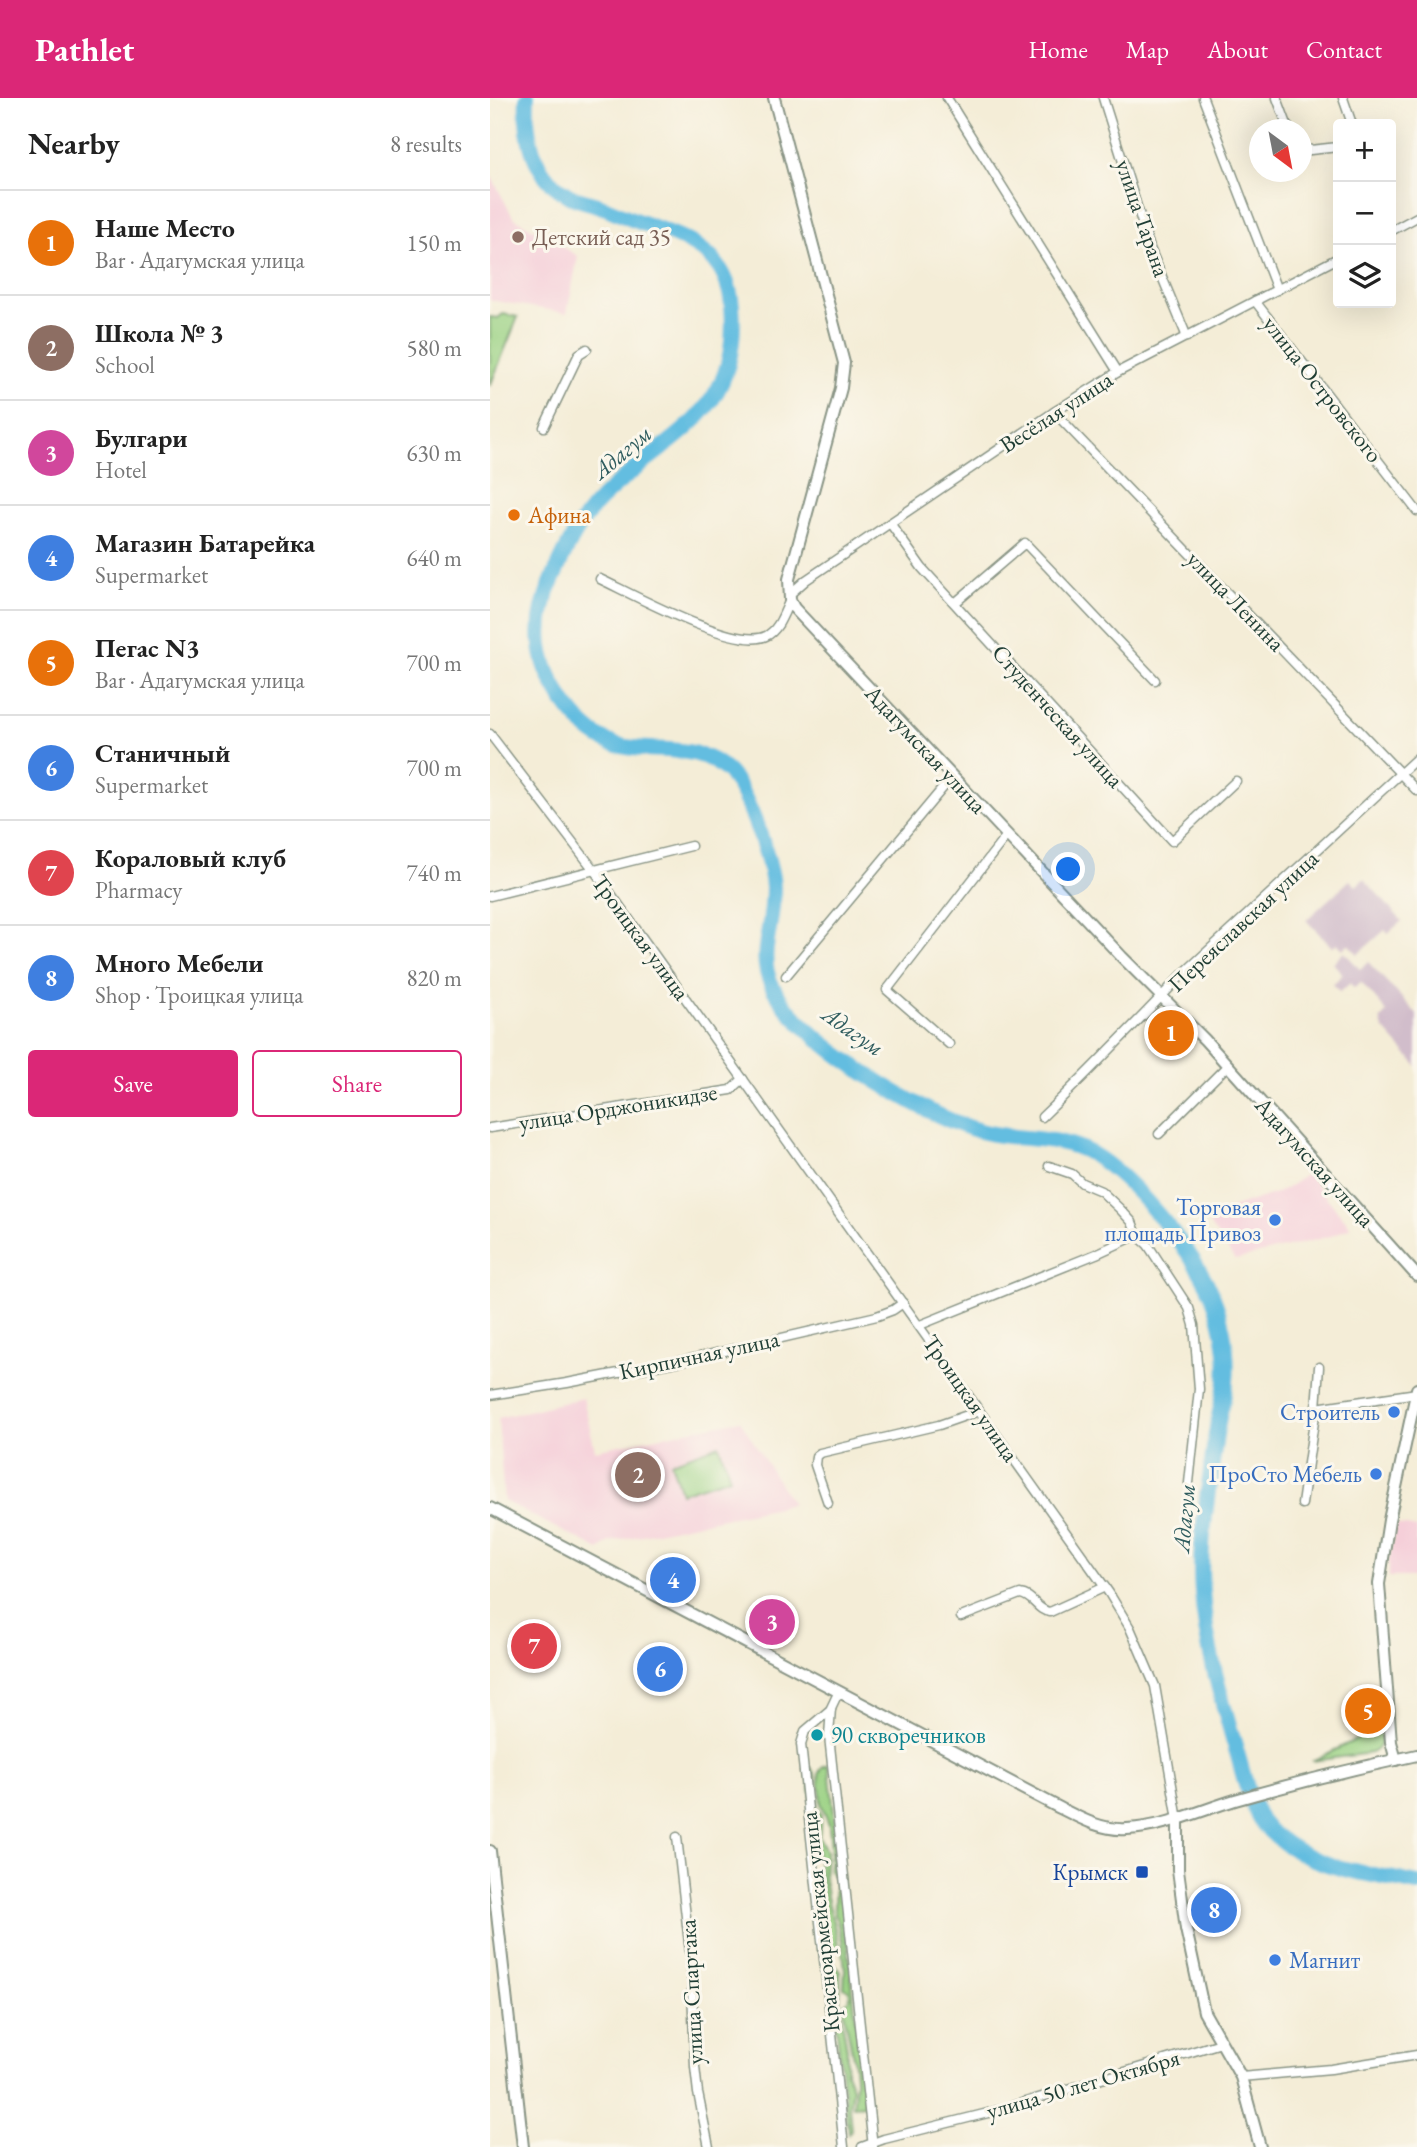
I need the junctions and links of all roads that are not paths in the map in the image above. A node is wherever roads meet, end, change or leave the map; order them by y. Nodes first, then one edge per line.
1 (774, 98) edge
2 (947, 98) edge
3 (1103, 98) edge
4 (1203, 98) edge
5 (1277, 98) edge
6 (1343, 98) edge
7 (1285, 119) edge
8 (1350, 119) edge
9 (1333, 148) edge
10 (1312, 150) edge
11 (1417, 218) edge
12 (1396, 228) edge
13 (1333, 261) edge
14 (1277, 290) junction
15 (1255, 301) junction
16 (1187, 337) junction
17 (587, 349) dead end
18 (1118, 372) junction
19 (1054, 412) junction
20 (544, 426) dead end
21 (1417, 511) edge
22 (890, 523) junction
23 (600, 579) dead end
24 (790, 597) junction
25 (955, 603) junction
26 (1154, 680) dead end
27 (490, 734) edge
28 (1417, 758) edge
29 (1401, 774) junction
30 (952, 777) junction
31 (1236, 781) dead end
32 (1417, 791) edge
33 (1007, 835) junction
34 (691, 846) dead end
35 (594, 870) junction
36 (490, 896) edge
37 (786, 976) dead end
38 (1162, 996) junction
39 (948, 1044) dead end
40 (1227, 1066) junction
41 (743, 1079) junction
42 (1042, 1117) dead end
43 (490, 1128) edge
44 (1159, 1134) dead end
45 (1049, 1166) dead end
46 (1137, 1235) junction
47 (1417, 1276) edge
48 (904, 1303) junction
49 (920, 1325) junction
50 (1319, 1367) dead end
51 (1417, 1392) edge
52 (490, 1395) edge
53 (1316, 1408) junction
54 (979, 1411) junction
55 (1189, 1483) dead end
56 (828, 1503) dead end
57 (1301, 1504) dead end
58 (490, 1508) edge
59 (1105, 1587) junction
60 (961, 1617) dead end
61 (839, 1691) junction
62 (831, 1708) junction
63 (1417, 1755) edge
64 (1396, 1760) junction
65 (1178, 1820) junction
66 (677, 1837) dead end
67 (490, 1851) edge
68 (1222, 2043) junction
69 (1417, 2055) edge
70 (1241, 2077) junction
71 (873, 2145) edge
72 (523, 2147) edge
73 (709, 2147) edge
74 (844, 2147) edge
75 (862, 2147) edge
76 (1260, 2147) edge

1 - 24 main road
2 - 18 street
3 - 16 street, улица Тарана
4 - 14 street, улица Островского
5 - 7 street
6 - 8 street
9 - 10 street
11 - 12 street
13 - 14 street, Весёлая улица
14 - 15 street, Весёлая улица
15 - 16 street, Весёлая улица
15 - 21 street, улица Островского
16 - 18 street, Весёлая улица
17 - 20 street
18 - 19 street, Весёлая улица
19 - 22 street, Весёлая улица
19 - 29 street, улица Ленина
22 - 24 street, Весёлая улица
22 - 25 street, Студенческая улица
23 - 24 street, Весёлая улица
24 - 30 main road, Адагумская улица
25 - 26 street
25 - 31 street, Студенческая улица
27 - 35 street, Троицкая улица
28 - 29 street, Переяславская улица
29 - 32 street, улица Ленина
29 - 38 street, Переяславская улица
30 - 33 main road, Адагумская улица
30 - 37 street
33 - 38 main road, Адагумская улица
33 - 39 street
34 - 35 street
35 - 36 street
35 - 41 street, Троицкая улица
38 - 40 main road, Адагумская улица
38 - 42 street, Переяславская улица
40 - 44 street
40 - 47 main road, Адагумская улица
41 - 43 street, улица Орджоникидзе
41 - 48 street, Троицкая улица
45 - 46 street
46 - 49 street
46 - 55 street
48 - 49 street, Троицкая улица
48 - 52 street, Кирпичная улица
49 - 54 street, Троицкая улица
50 - 53 street
51 - 53 street
51 - 64 main road
53 - 57 street
54 - 56 street
54 - 59 street, Троицкая улица
58 - 61 main road
59 - 60 street
59 - 65 street, Троицкая улица
61 - 62 street, Красноармейская улица
61 - 65 main road
62 - 71 street, Красноармейская улица
62 - 74 street, Красноармейская улица
63 - 64 main road
64 - 65 main road
65 - 68 main road, Троицкая улица
66 - 73 street, улица Спартака
67 - 72 main road
68 - 70 main road, Троицкая улица
68 - 71 street, улица 50 лет Октября
69 - 70 street
70 - 76 main road, Троицкая улица
71 - 75 street, улица 50 лет Октября

